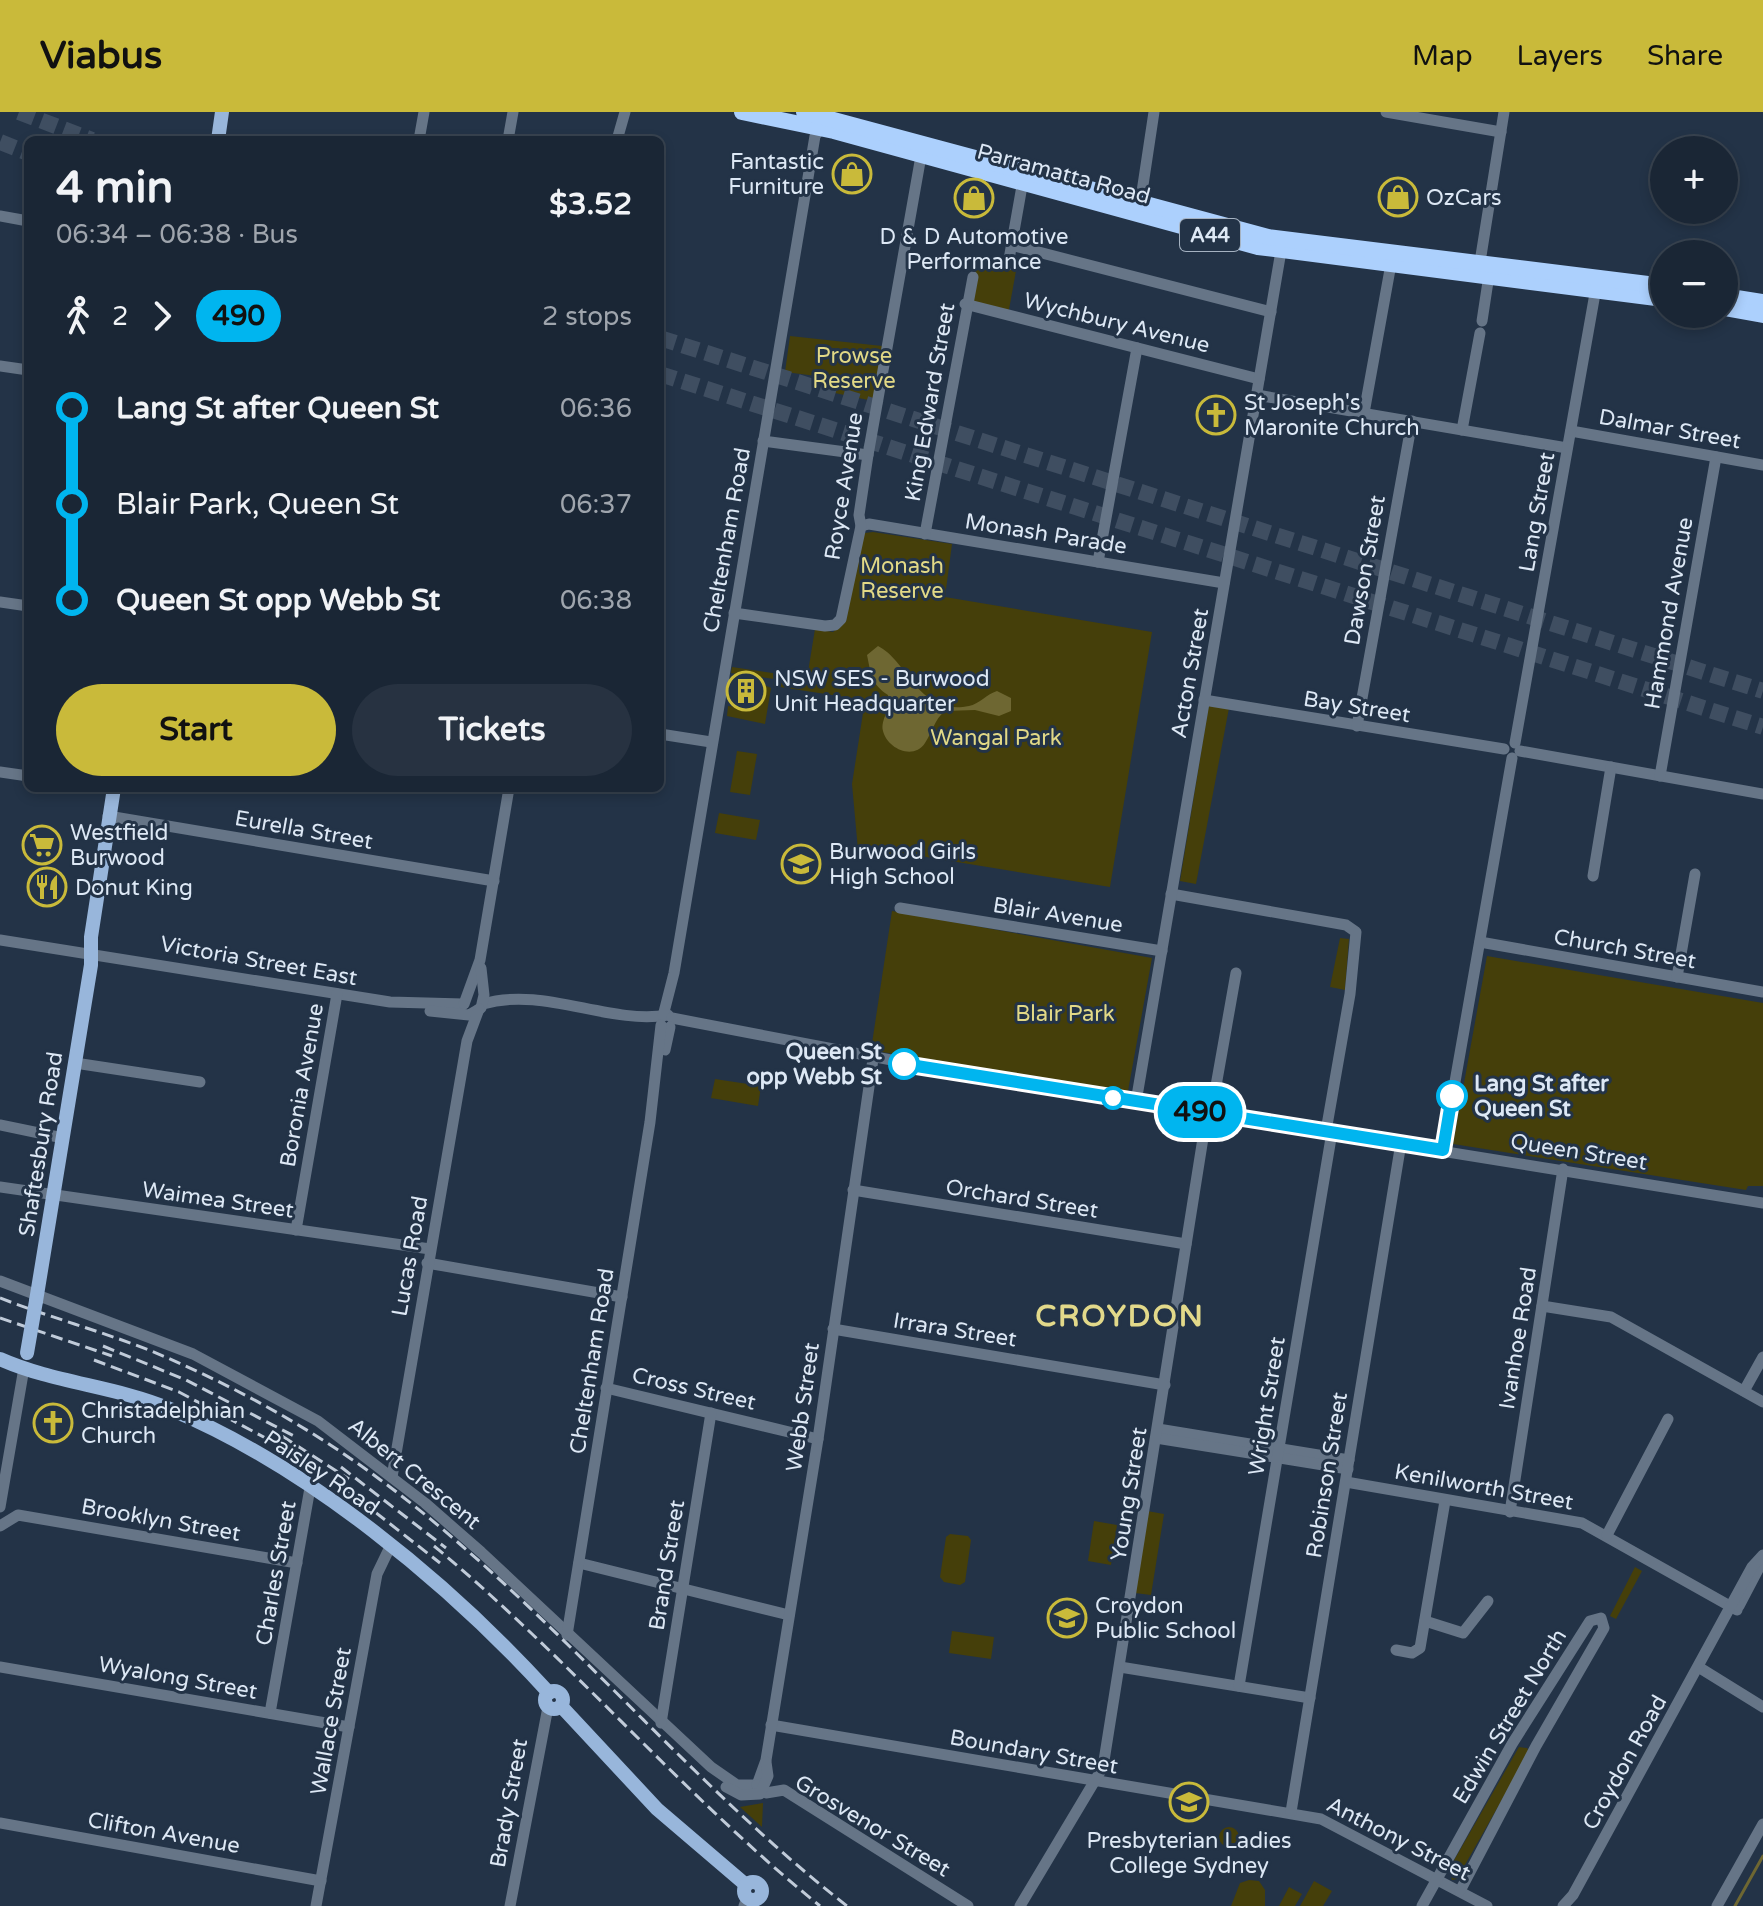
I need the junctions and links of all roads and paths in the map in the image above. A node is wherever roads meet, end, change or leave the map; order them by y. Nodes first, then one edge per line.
1 (222, 112) edge
2 (424, 112) edge
3 (513, 112) edge
4 (617, 112) edge
5 (625, 112) edge
6 (742, 112) edge
7 (804, 112) edge
8 (1154, 112) edge
9 (1386, 112) edge
10 (1504, 112) edge
11 (827, 119) edge
12 (619, 127) junction
13 (1501, 132) junction
14 (219, 136) edge
15 (420, 136) edge
16 (509, 136) edge
17 (618, 136) edge
18 (921, 156) junction
19 (1022, 186) junction
20 (1140, 205) junction
21 (0, 216) edge
22 (24, 220) edge
23 (1011, 245) junction
24 (1281, 251) junction
25 (1391, 264) junction
26 (1008, 265) dead end
27 (1485, 268) junction
28 (973, 277) dead end
29 (1650, 285) edge
30 (1596, 288) junction
31 (1650, 297) edge
32 (1738, 298) edge
33 (1763, 302) edge
34 (965, 304) junction
35 (1738, 311) edge
36 (1271, 312) junction
37 (1763, 315) edge
38 (1137, 348) junction
39 (0, 366) edge
40 (24, 369) edge
41 (1259, 379) junction
42 (1257, 395) junction
43 (1364, 413) junction
44 (1412, 421) junction
45 (1462, 430) junction
46 (1571, 431) junction
47 (763, 441) junction
48 (1567, 448) junction
49 (868, 455) junction
50 (1716, 457) junction
51 (1763, 465) edge
52 (861, 526) junction
53 (925, 534) junction
54 (1098, 562) junction
55 (1224, 583) junction
56 (0, 602) edge
57 (24, 605) edge
58 (734, 613) junction
59 (1204, 700) junction
60 (1357, 726) junction
61 (664, 735) edge
62 (711, 742) junction
63 (1513, 750) junction
64 (1611, 767) junction
65 (0, 772) edge
66 (24, 775) edge
67 (1660, 776) junction
68 (111, 792) edge
69 (508, 792) edge
70 (1763, 794) edge
71 (108, 816) junction
72 (1695, 874) dead end
73 (1593, 876) dead end
74 (494, 881) junction
75 (1171, 894) junction
76 (900, 908) dead end
77 (0, 933) edge
78 (0, 940) edge
79 (1480, 942) junction
80 (1162, 951) junction
81 (92, 952) junction
82 (480, 960) junction
83 (1236, 973) dead end
84 (1677, 977) junction
85 (1763, 992) edge
86 (337, 994) junction
87 (534, 1000) joint
88 (481, 1001) junction
89 (463, 1009) junction
90 (666, 1021) junction
91 (467, 1041) junction
92 (873, 1059) junction
93 (75, 1063) junction
94 (200, 1082) dead end
95 (1136, 1102) junction
96 (1209, 1113) junction
97 (0, 1125) edge
98 (1329, 1132) junction
99 (63, 1138) junction
100 (1401, 1143) junction
101 (1443, 1150) junction
102 (1563, 1169) junction
103 (0, 1187) edge
104 (853, 1190) junction
105 (54, 1195) junction
106 (1740, 1197) junction
107 (1763, 1197) edge
108 (1763, 1203) edge
109 (296, 1230) junction
110 (1186, 1244) junction
111 (430, 1249) junction
112 (427, 1263) junction
113 (0, 1281) edge
114 (622, 1297) junction
115 (37, 1298) junction
116 (1542, 1306) junction
117 (833, 1329) junction
118 (1763, 1357) edge
119 (0, 1359) edge
120 (26, 1361) junction
121 (1165, 1385) junction
122 (606, 1388) junction
123 (1744, 1391) junction
124 (1763, 1402) edge
125 (711, 1413) junction
126 (1668, 1419) dead end
127 (1157, 1434) junction
128 (818, 1439) junction
129 (1278, 1454) junction
130 (1348, 1464) junction
131 (392, 1477) junction
132 (1346, 1482) junction
133 (310, 1488) junction
134 (2, 1493) junction
135 (1445, 1501) junction
136 (0, 1507) edge
137 (1510, 1512) junction
138 (18, 1515) junction
139 (0, 1526) edge
140 (1607, 1535) junction
141 (391, 1545) junction
142 (1763, 1556) edge
143 (297, 1563) junction
144 (579, 1563) junction
145 (1753, 1585) edge
146 (682, 1589) junction
147 (1488, 1601) dead end
148 (1734, 1608) junction
149 (789, 1615) junction
150 (1425, 1621) junction
151 (567, 1635) junction
152 (1396, 1650) dead end
153 (0, 1667) edge
154 (1120, 1667) junction
155 (1700, 1668) junction
156 (1239, 1686) junction
157 (1310, 1698) junction
158 (552, 1702) junction
159 (1763, 1707) edge
160 (270, 1713) junction
161 (661, 1723) junction
162 (771, 1725) junction
163 (349, 1727) junction
164 (1097, 1782) junction
165 (760, 1788) junction
166 (1291, 1812) junction
167 (0, 1823) edge
168 (1763, 1824) edge
169 (1438, 1880) junction
170 (321, 1881) junction
171 (1460, 1891) junction
172 (749, 1896) edge
173 (1572, 1900) edge
174 (316, 1906) edge
175 (510, 1906) edge
176 (774, 1906) edge
177 (968, 1906) edge
178 (1020, 1906) edge
179 (1422, 1906) edge
180 (1487, 1906) edge
181 (1563, 1906) edge
182 (1717, 1906) edge

1 - 14 main road
2 - 15 street
3 - 16 street
4 - 12 street
5 - 12 street
6 - 11 highway, Parramatta Road / A44
7 - 11 highway, Parramatta Road / A44
8 - 20 street
9 - 13 street
10 - 13 street
11 - 18 highway, Parramatta Road / A44
11 - 20 highway, Parramatta Road / A44
11 - 47 street, Cheltenham Road
12 - 17 street
13 - 27 street
18 - 19 highway, Parramatta Road / A44
18 - 49 street, Royce Avenue
19 - 23 street
19 - 24 highway, Parramatta Road / A44
20 - 27 highway, Parramatta Road / A44
21 - 22 street
23 - 26 street
23 - 36 street
24 - 25 highway, Parramatta Road / A44
24 - 36 street, Acton Street
25 - 27 highway, Parramatta Road / A44
25 - 43 street
27 - 29 highway, Parramatta Road / A44
27 - 30 highway, Parramatta Road / A44
27 - 45 street
28 - 34 street, King Edward Street
30 - 31 highway, Parramatta Road / A44
30 - 46 street, Lang Street
32 - 33 highway
34 - 38 street, Wychbury Avenue
34 - 53 street, King Edward Street
35 - 37 highway
36 - 41 street, Acton Street
38 - 41 street, Wychbury Avenue
38 - 54 street
39 - 40 street
41 - 42 street, Acton Street
42 - 43 street
42 - 55 street, Acton Street
43 - 44 street
44 - 45 street
44 - 60 street, Dawson Street
45 - 48 street
46 - 48 street, Lang Street
46 - 50 street, Dalmar Street
47 - 49 street
47 - 58 street, Cheltenham Road
48 - 63 street, Lang Street
49 - 52 street, Royce Avenue
50 - 51 street, Dalmar Street
50 - 67 street, Hammond Avenue
52 - 53 street, Monash Parade
52 - 58 street, Royce Avenue
53 - 54 street, Monash Parade
54 - 55 street, Monash Parade
55 - 59 street, Acton Street
56 - 57 street
58 - 62 street, Cheltenham Road
59 - 60 street, Bay Street
59 - 75 street, Acton Street
60 - 63 street, Bay Street
61 - 62 street
62 - 90 street, Cheltenham Road
63 - 64 street, Bay Street
63 - 79 street, Lang Street
64 - 67 street, Bay Street
64 - 73 street
65 - 66 street
67 - 70 street, Bay Street
68 - 71 main road, Shaftesbury Road
69 - 74 street, Lucas Road
71 - 74 street, Eurella Street
71 - 81 main road, Shaftesbury Road
72 - 84 street
74 - 82 street, Lucas Road
75 - 80 street, Acton Street
75 - 98 street, Wright Street
76 - 80 street, Blair Avenue
77 - 81 street, Victoria Street East
78 - 81 street, Victoria Street East
79 - 84 street, Church Street
79 - 101 street, Lang Street
80 - 95 street, Acton Street
81 - 86 street, Victoria Street East
81 - 93 main road, Shaftesbury Road
82 - 88 street, Lucas Road
82 - 89 street, Lucas Road
83 - 96 street, Young Street
84 - 85 street, Church Street
86 - 89 street, Victoria Street East
86 - 109 street, Boronia Avenue
87 - 88 street, Victoria Street East
87 - 90 street, Queen Street
88 - 89 street, Victoria Street East
88 - 91 street, Lucas Road
89 - 91 street, Lucas Road
90 - 92 street, Queen Street
90 - 114 street, Cheltenham Road
91 - 111 street, Lucas Road
92 - 95 street, Queen Street
92 - 104 street, Webb Street
93 - 94 street
93 - 99 main road, Shaftesbury Road
95 - 96 street, Queen Street
96 - 98 street, Queen Street
96 - 110 street, Young Street
97 - 99 street
98 - 100 street, Queen Street
98 - 129 street, Wright Street
99 - 105 main road, Shaftesbury Road
100 - 101 street, Queen Street
100 - 130 street, Robinson Street
101 - 102 street, Queen Street
102 - 106 street, Queen Street
102 - 116 street, Ivanhoe Road
103 - 105 street, Waimea Street
104 - 110 street, Orchard Street
104 - 117 street, Webb Street
105 - 109 street, Waimea Street
105 - 115 main road, Shaftesbury Road
106 - 107 street, Queen Street
106 - 108 street, Queen Street
109 - 111 street, Waimea Street
110 - 121 street, Young Street
111 - 112 street, Lucas Road
112 - 114 street
112 - 131 street, Lucas Road
113 - 115 street, Albert Crescent
114 - 122 street, Cheltenham Road
115 - 120 main road, Shaftesbury Road, bridge
115 - 131 street, Albert Crescent
116 - 123 street
116 - 137 street, Ivanhoe Road
117 - 121 street, Irrara Street
117 - 128 street, Webb Street
118 - 123 street
119 - 120 main road, Paisley Road
120 - 133 main road, Paisley Road
120 - 134 street, Shaftesbury Road
121 - 127 street, Young Street
122 - 125 street, Cross Street
122 - 144 street, Cheltenham Road
123 - 124 street
125 - 128 street, Cross Street
125 - 146 street, Brand Street
126 - 140 street
127 - 129 street
127 - 154 street, Young Street
128 - 149 street, Webb Street
129 - 130 street
129 - 156 street, Wright Street
130 - 132 street, Robinson Street
131 - 151 street, Albert Crescent
132 - 135 street, Kenilworth Street
132 - 157 street, Robinson Street
133 - 141 main road, Paisley Road
133 - 143 street, Charles Street
134 - 136 street, Shaftesbury Road
134 - 138 street
135 - 137 street, Kenilworth Street
135 - 150 street
137 - 140 street, Kenilworth Street
138 - 139 street
138 - 143 street, Brooklyn Street
140 - 148 street, Kenilworth Street
141 - 158 main road, Paisley Road
141 - 163 street, Wallace Street
142 - 145 street, Croydon Road
143 - 160 street, Charles Street
144 - 146 street
144 - 151 street, Cheltenham Road
145 - 148 street, Croydon Road
146 - 149 street
146 - 161 street, Brand Street
147 - 150 street
148 - 155 street, Croydon Road
149 - 162 street, Webb Street
150 - 152 street
151 - 161 street, Albert Crescent
153 - 160 street, Wyalong Street
154 - 156 street
154 - 164 street, Young Street
155 - 159 street
155 - 173 street, Croydon Road
156 - 157 street
157 - 166 street, Robinson Street
158 - 172 main road, Paisley Road
158 - 175 street, Brady Street
160 - 163 street, Wyalong Street
161 - 165 street, Albert Crescent
162 - 164 street, Boundary Street
162 - 165 street, Webb Street
163 - 170 street, Wallace Street
164 - 166 street, Boundary Street
164 - 178 street, Young Street
165 - 177 street, Grosvenor Street
166 - 169 street, Anthony Street
167 - 170 street, Clifton Avenue
168 - 182 street
169 - 171 street, Anthony Street
169 - 171 street, Edwin Street North
169 - 179 street, Edwin Street North
170 - 174 street, Wallace Street
171 - 180 street, Anthony Street
172 - 176 main road, Paisley Road
173 - 181 street, Croydon Road

